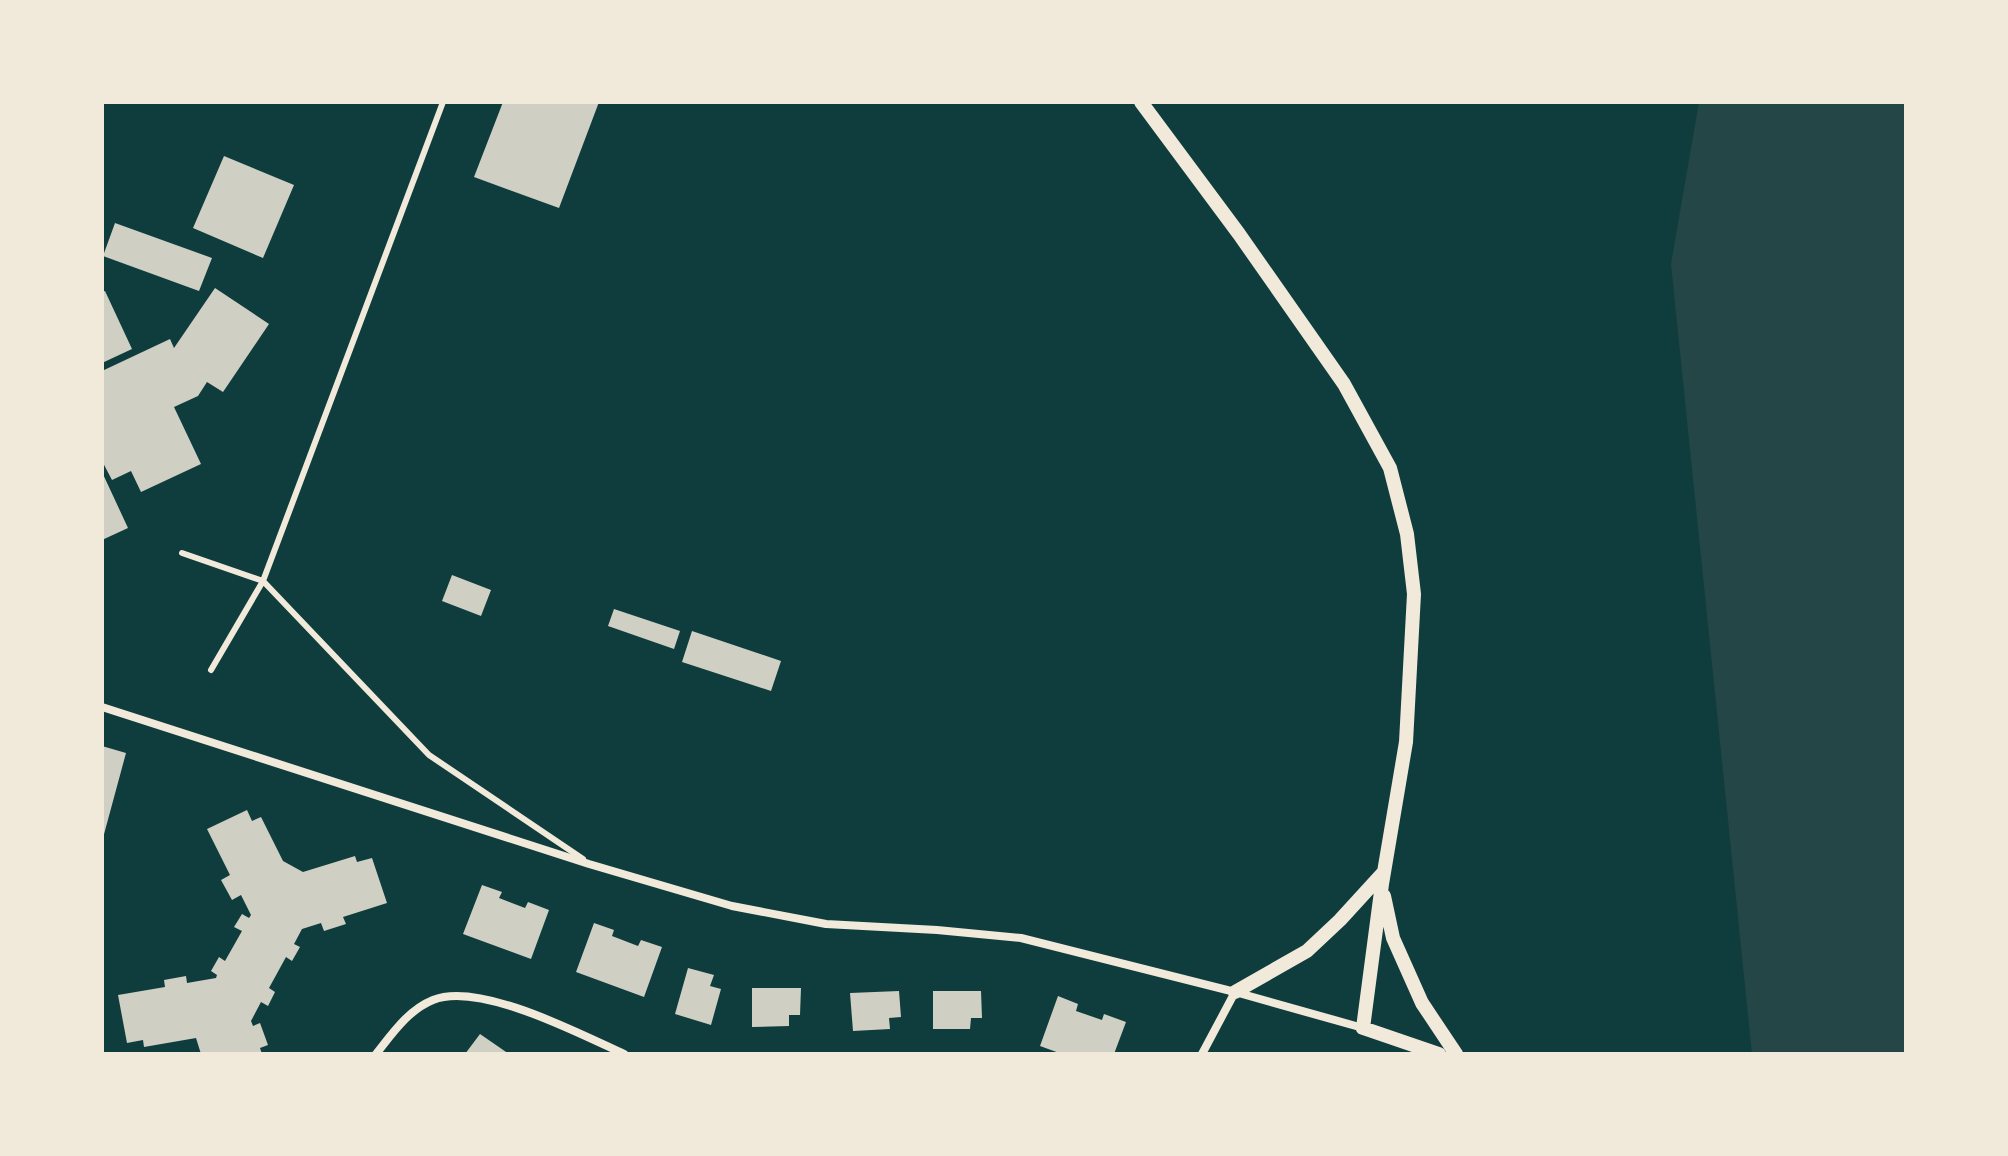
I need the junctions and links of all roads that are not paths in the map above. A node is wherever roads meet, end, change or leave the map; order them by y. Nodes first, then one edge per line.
1 (443, 102) edge
2 (1141, 102) edge
3 (182, 553) dead end
4 (263, 581) junction
5 (211, 670) dead end
6 (102, 707) edge
7 (589, 864) junction
8 (1383, 878) junction
9 (1235, 992) junction
10 (1363, 1028) junction
11 (376, 1054) edge
12 (624, 1054) edge
13 (1202, 1054) edge
14 (1439, 1054) edge
15 (1456, 1054) edge

1 - 4 lane
2 - 8 street
3 - 4 lane
4 - 5 lane
4 - 7 lane
6 - 7 street
7 - 9 street
8 - 9 street
8 - 10 street
8 - 15 street
9 - 10 street
9 - 13 street
10 - 14 street
11 - 12 street

